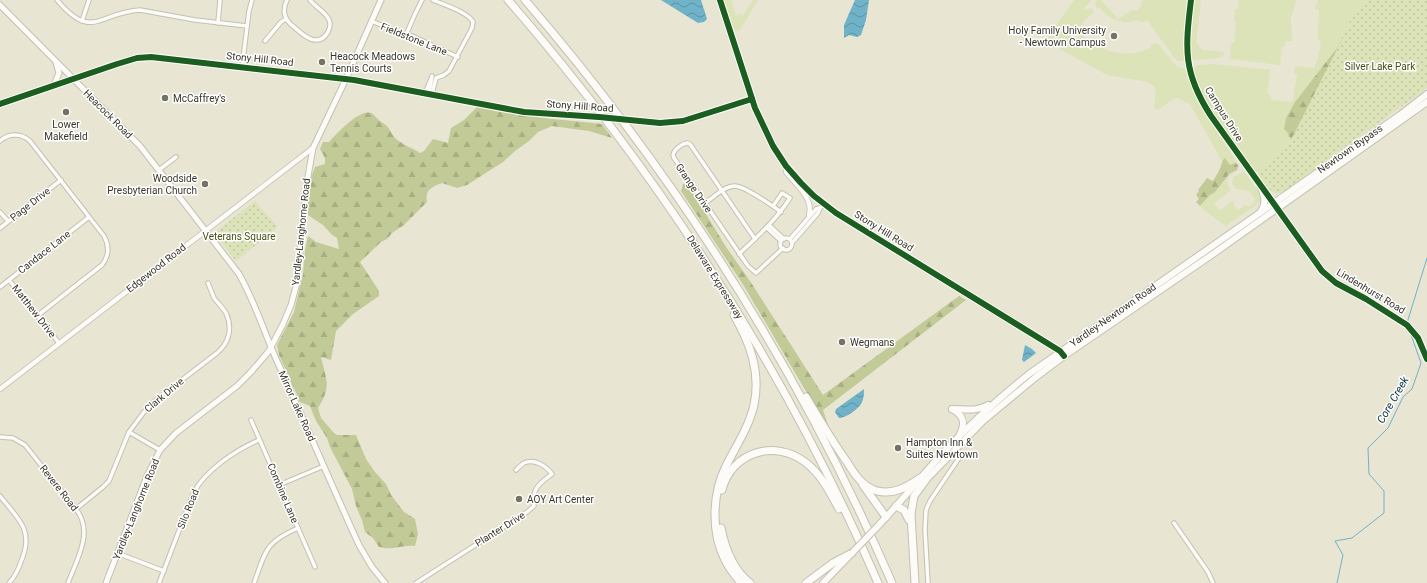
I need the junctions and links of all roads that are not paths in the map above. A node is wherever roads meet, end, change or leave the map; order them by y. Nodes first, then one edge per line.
1 (56, 0) edge
2 (89, 0) edge
3 (220, 0) edge
4 (252, 0) edge
5 (286, 0) edge
6 (310, 0) edge
7 (381, 0) edge
8 (422, 0) edge
9 (433, 0) edge
10 (508, 0) edge
11 (525, 0) edge
12 (720, 0) edge
13 (1191, 0) edge
14 (0, 5) edge
15 (286, 19) junction
16 (371, 21) junction
17 (82, 22) junction
18 (218, 23) junction
19 (247, 26) junction
20 (406, 35) junction
21 (265, 41) dead end
22 (458, 56) junction
23 (56, 61) junction
24 (242, 67) junction
25 (73, 78) junction
26 (434, 78) junction
27 (346, 79) junction
28 (54, 85) junction
29 (423, 93) junction
30 (430, 94) junction
31 (1427, 94) edge
32 (752, 99) junction
33 (1427, 102) edge
34 (0, 104) edge
35 (0, 140) edge
36 (313, 148) junction
37 (631, 152) junction
38 (176, 157) dead end
39 (786, 166) junction
40 (159, 170) junction
41 (61, 180) junction
42 (1260, 185) junction
43 (722, 191) junction
44 (705, 203) junction
45 (824, 204) junction
46 (773, 206) junction
47 (1275, 206) junction
48 (820, 208) junction
49 (0, 212) edge
50 (781, 212) junction
51 (1260, 212) junction
52 (809, 216) junction
53 (89, 217) junction
54 (8, 221) junction
55 (768, 227) junction
56 (0, 228) edge
57 (206, 230) junction
58 (790, 239) junction
59 (755, 240) junction
60 (782, 240) junction
61 (792, 243) junction
62 (783, 248) junction
63 (739, 254) junction
64 (9, 280) junction
65 (208, 283) dead end
66 (0, 287) edge
67 (37, 316) junction
68 (767, 337) junction
69 (59, 343) junction
70 (271, 346) junction
71 (1062, 354) junction
72 (1427, 359) edge
73 (1018, 383) junction
74 (0, 389) edge
75 (251, 420) dead end
76 (129, 432) junction
77 (0, 437) edge
78 (958, 437) junction
79 (259, 440) junction
80 (160, 450) junction
81 (959, 458) dead end
82 (324, 466) junction
83 (516, 470) dead end
84 (860, 480) junction
85 (922, 480) junction
86 (279, 485) junction
87 (0, 496) edge
88 (896, 506) junction
89 (76, 509) junction
90 (886, 517) junction
91 (1174, 524) dead end
92 (911, 526) junction
93 (298, 528) junction
94 (117, 553) junction
95 (852, 553) junction
96 (315, 567) dead end
97 (871, 567) junction
98 (164, 571) junction
99 (9, 583) edge
100 (68, 583) edge
101 (106, 583) edge
102 (159, 583) edge
103 (254, 583) edge
104 (385, 583) edge
105 (416, 583) edge
106 (741, 583) edge
107 (750, 583) edge
108 (806, 583) edge
109 (823, 583) edge
110 (878, 583) edge
111 (892, 583) edge
112 (915, 583) edge
113 (928, 583) edge
114 (1213, 583) edge

1 - 17 street
2 - 17 street
3 - 18 street
4 - 19 street
5 - 15 street
6 - 15 street
7 - 16 main road, Yardley-Langhorne Road
8 - 20 street
9 - 22 street
10 - 37 highway, Delaware Expressway
11 - 68 highway, Delaware Expressway
12 - 32 street
13 - 42 street, Campus Drive
14 - 23 main road, Heacock Road
15 - 21 street
16 - 20 street, Fieldstone Lane
16 - 27 main road, Yardley-Langhorne Road
17 - 18 street
18 - 19 street
19 - 24 street
20 - 22 street, Fieldstone Lane
22 - 26 street
23 - 25 main road, Heacock Road
23 - 28 main road
24 - 25 street, Stony Hill Road
24 - 27 street, Stony Hill Road
25 - 28 street, Stony Hill Road
25 - 40 main road, Heacock Road
26 - 29 street
26 - 30 street
27 - 29 street, Stony Hill Road
27 - 36 main road, Yardley-Langhorne Road
28 - 34 street, Stony Hill Road
29 - 30 street, Stony Hill Road
30 - 32 street, Stony Hill Road, bridge
31 - 47 highway, Newtown Bypass
32 - 39 street, Stony Hill Road
33 - 47 highway, Newtown Bypass
35 - 41 street
36 - 57 street, Edgewood Road
36 - 70 main road, Yardley-Langhorne Road
37 - 97 highway, Delaware Expressway
37 - 106 highway
38 - 40 street
39 - 45 street, Stony Hill Road
39 - 52 street
40 - 57 main road, Heacock Road
41 - 53 street
41 - 54 street, Page Drive
42 - 47 street, Campus Drive
42 - 51 highway
43 - 44 street
43 - 44 street, Grange Drive
43 - 46 street
43 - 59 street, Grange Drive
44 - 63 street, Grange Drive
45 - 48 street
45 - 71 street, Stony Hill Road
46 - 50 street
46 - 50 street
47 - 51 highway, Yardley-Newtown Road
47 - 71 highway, Yardley-Newtown Road
47 - 72 street, Lindenhurst Road
48 - 52 street
48 - 61 street
49 - 54 street
50 - 55 street
51 - 71 highway, Yardley-Newtown Road
52 - 58 street
53 - 64 street, Candace Lane
53 - 67 street
54 - 56 street, Page Drive
55 - 59 street
55 - 60 street
57 - 69 street, Edgewood Road
57 - 70 main road, Mirror Lake Road
58 - 60 street
58 - 61 street
59 - 63 street
60 - 62 street
61 - 62 street
62 - 63 street, Grange Drive
64 - 66 street, Candace Lane
64 - 67 street, Matthew Drive
65 - 76 street, Clark Drive
67 - 69 street, Matthew Drive
68 - 84 highway
68 - 111 highway, Delaware Expressway
69 - 74 street, Edgewood Road
70 - 80 main road, Yardley-Langhorne Road
70 - 82 main road, Mirror Lake Road
71 - 73 highway, Yardley-Newtown Road
71 - 85 highway, Yardley-Newtown Road
73 - 78 highway, Yardley-Newtown Road
73 - 78 highway
75 - 79 street, Combine Lane
76 - 80 street
76 - 89 street, Clark Drive
77 - 89 street, Revere Road
78 - 85 highway, Yardley-Newtown Road
79 - 86 street, Combine Lane
79 - 98 street, Silo Road
80 - 94 main road, Yardley-Langhorne Road
81 - 113 street
82 - 86 street
82 - 104 main road, Mirror Lake Road
83 - 105 street, Planter Drive
84 - 85 highway
84 - 90 highway
85 - 88 highway, Yardley-Newtown Road
85 - 92 highway
86 - 93 street, Combine Lane
87 - 99 street
88 - 90 highway, Yardley-Newtown Road
88 - 92 highway
89 - 100 street, Revere Road
90 - 95 highway, Yardley-Newtown Road, bridge
91 - 114 street
92 - 112 highway
93 - 96 street, Combine Lane
93 - 103 street
94 - 98 street
94 - 101 main road, Yardley-Langhorne Road
95 - 108 highway
95 - 109 highway, Yardley-Newtown Road
97 - 107 highway
97 - 110 highway, Delaware Expressway
98 - 102 street, Silo Road

